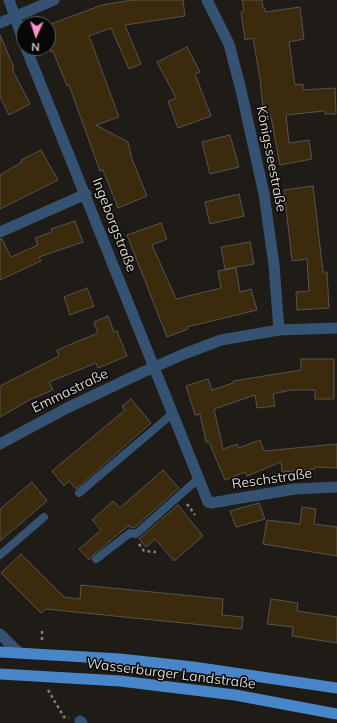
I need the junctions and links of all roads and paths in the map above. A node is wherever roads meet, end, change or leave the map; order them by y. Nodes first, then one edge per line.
1 (9, 0) edge
2 (54, 0) edge
3 (207, 0) edge
4 (16, 16) junction
5 (0, 23) edge
6 (29, 56) edge
7 (86, 194) junction
8 (0, 232) edge
9 (337, 328) edge
10 (279, 330) junction
11 (153, 367) junction
12 (172, 414) junction
13 (0, 444) edge
14 (198, 479) junction
15 (337, 487) edge
16 (79, 494) dead end
17 (211, 503) joint
18 (44, 517) dead end
19 (0, 555) edge
20 (96, 559) dead end
21 (0, 634) edge
22 (0, 652) edge
23 (19, 653) junction
24 (0, 674) edge
25 (337, 688) edge
26 (337, 714) edge

1 - 4 street
2 - 4 street
3 - 10 street, Königsseestraße
4 - 5 street
6 - 7 street, Ingeborgstraße
7 - 8 street
7 - 11 street, Ingeborgstraße
9 - 10 street, Emmastraße
10 - 11 street, Emmastraße
11 - 12 street, Ingeborgstraße
11 - 13 street, Emmastraße
12 - 14 street, Ingeborgstraße
12 - 16 lane
14 - 17 street, Ingeborgstraße
14 - 20 lane
15 - 17 street, Reschstraße
18 - 19 lane
21 - 23 street
22 - 23 main road, Wasserburger Landstraße
23 - 25 main road, Wasserburger Landstraße
24 - 26 main road, Wasserburger Landstraße

